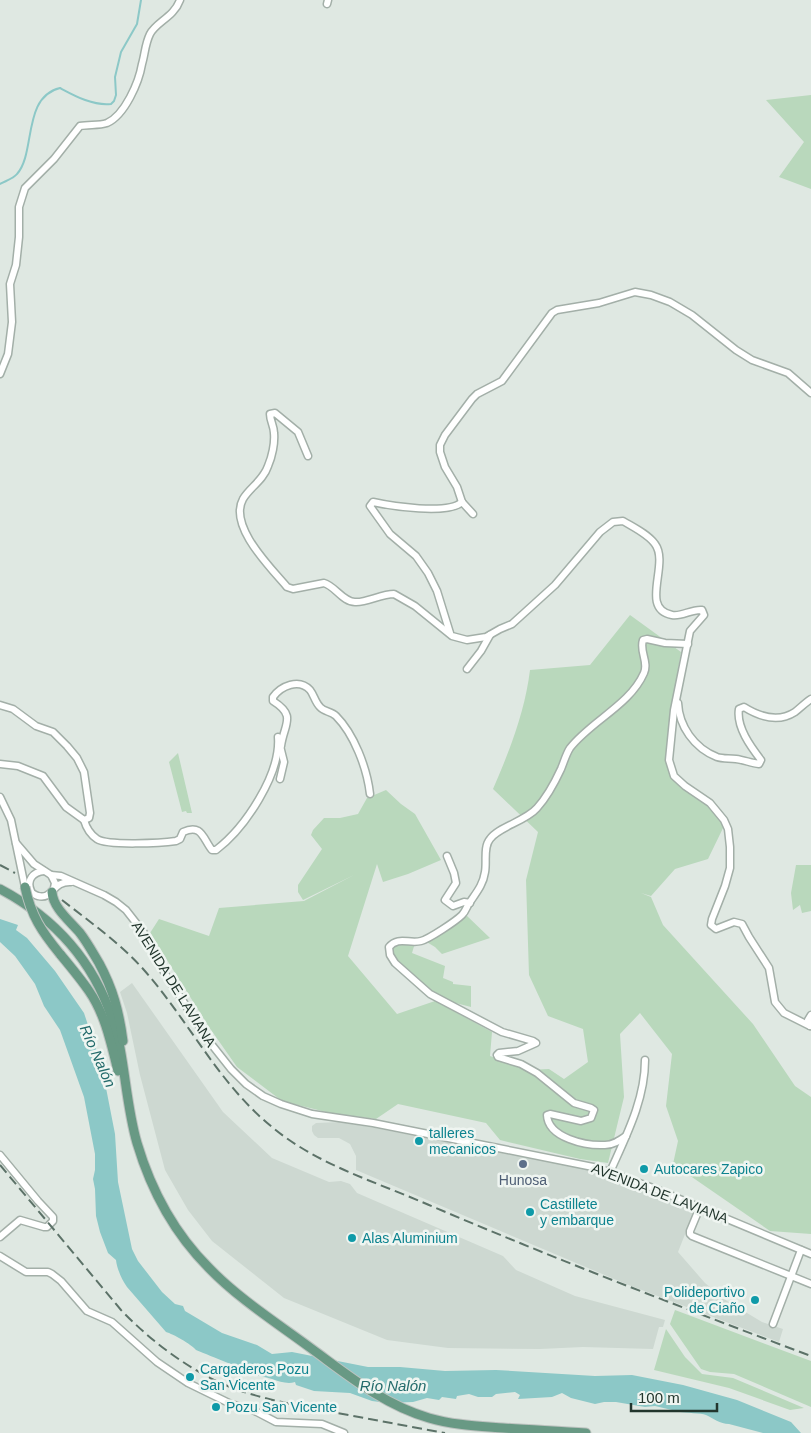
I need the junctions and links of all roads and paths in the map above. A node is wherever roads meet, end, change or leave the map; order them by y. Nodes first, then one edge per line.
1 (180, 0) edge
2 (0, 374) edge
3 (811, 393) edge
4 (308, 456) dead end
5 (462, 502) junction
6 (473, 514) dead end
7 (450, 633) junction
8 (490, 635) junction
9 (688, 644) junction
10 (468, 669) dead end
11 (678, 693) junction
12 (811, 699) edge
13 (0, 705) edge
14 (278, 737) dead end
15 (280, 746) junction
16 (0, 764) edge
17 (280, 779) dead end
18 (370, 794) dead end
19 (0, 797) edge
20 (84, 820) junction
21 (15, 842) junction
22 (447, 856) dead end
23 (44, 871) junction
24 (51, 875) junction
25 (73, 882) junction
26 (0, 889) edge
27 (28, 889) junction
28 (53, 890) junction
29 (470, 903) junction
30 (811, 1015) edge
31 (810, 1026) edge
32 (645, 1060) dead end
33 (127, 1096) junction
34 (131, 1122) junction
35 (626, 1136) junction
36 (0, 1155) edge
37 (610, 1172) junction
38 (700, 1207) junction
39 (0, 1237) edge
40 (801, 1250) junction
41 (811, 1254) edge
42 (0, 1256) edge
43 (791, 1276) junction
44 (811, 1284) edge
45 (773, 1324) dead end
46 (344, 1433) edge
47 (586, 1433) edge

1 - 2 street
3 - 5 street
4 - 7 street
5 - 6 street
5 - 7 street
7 - 8 street
8 - 9 street
8 - 10 street
9 - 11 street
9 - 29 street
11 - 12 street
11 - 31 street
13 - 20 street
14 - 15 street
15 - 17 street
15 - 18 street
15 - 20 street
16 - 20 street
19 - 21 street
21 - 23 street
21 - 27 street
22 - 29 street
23 - 24 street
23 - 27 street
24 - 25 street, AVENIDA DE LAVIANA
24 - 28 street
25 - 28 street
25 - 37 street, AVENIDA DE LAVIANA
26 - 33 main road
27 - 28 street
27 - 34 main road, bridge
28 - 33 main road
29 - 35 street
30 - 31 street
32 - 35 street
33 - 34 main road
34 - 47 main road
35 - 37 street
36 - 39 street
37 - 38 street, AVENIDA DE LAVIANA
38 - 40 street, AVENIDA DE LAVIANA
38 - 43 street
40 - 41 street, AVENIDA DE LAVIANA
40 - 43 street
42 - 46 street
43 - 44 street
43 - 45 street

